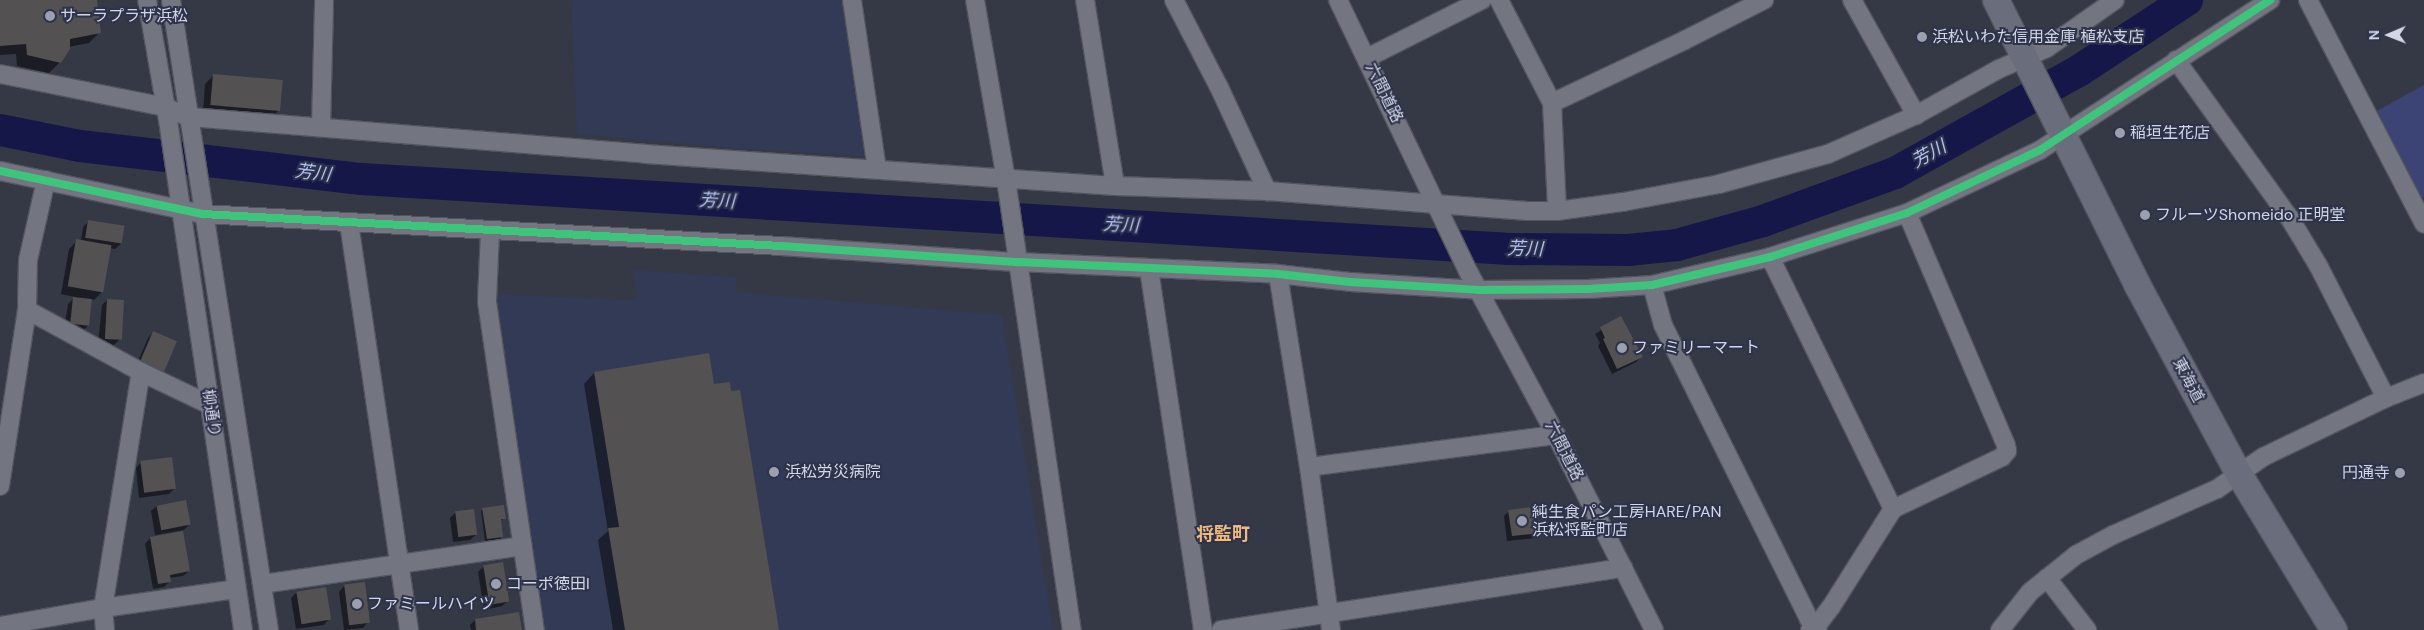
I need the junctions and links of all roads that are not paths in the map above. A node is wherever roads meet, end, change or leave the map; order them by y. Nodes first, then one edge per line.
1 (147, 0) edge
2 (171, 0) edge
3 (324, 0) edge
4 (852, 0) edge
5 (975, 0) edge
6 (1085, 0) edge
7 (1174, 0) edge
8 (1338, 0) edge
9 (1482, 0) edge
10 (1500, 0) edge
11 (1764, 0) edge
12 (1852, 0) edge
13 (1996, 0) edge
14 (2115, 0) edge
15 (2270, 0) edge
16 (2308, 0) edge
17 (1367, 58) junction
18 (2176, 60) junction
19 (2026, 61) junction
20 (0, 74) edge
21 (1552, 103) junction
22 (166, 114) junction
23 (1916, 115) junction
24 (190, 121) junction
25 (321, 127) junction
26 (2060, 128) junction
27 (877, 169) junction
28 (0, 172) edge
29 (46, 180) junction
30 (1006, 182) junction
31 (1115, 186) junction
32 (1267, 191) junction
33 (179, 203) junction
34 (202, 207) junction
35 (1439, 209) junction
36 (1558, 211) junction
37 (1907, 213) junction
38 (349, 223) junction
39 (2424, 224) edge
40 (490, 232) junction
41 (1017, 256) junction
42 (1770, 257) junction
43 (1149, 269) junction
44 (1278, 274) junction
45 (1652, 285) junction
46 (1478, 290) junction
47 (27, 310) junction
48 (142, 372) junction
49 (2424, 383) edge
50 (2386, 398) junction
51 (210, 405) junction
52 (1556, 436) junction
53 (1309, 468) junction
54 (2239, 474) junction
55 (0, 486) edge
56 (1892, 509) junction
57 (522, 546) junction
58 (399, 564) junction
59 (1623, 568) junction
60 (2047, 578) junction
61 (262, 584) junction
62 (236, 589) junction
63 (103, 608) junction
64 (1330, 622) edge
65 (0, 626) edge
66 (1814, 629) edge
67 (105, 630) edge
68 (243, 630) edge
69 (269, 630) edge
70 (409, 630) edge
71 (535, 630) edge
72 (1072, 630) edge
73 (1204, 630) edge
74 (1221, 630) edge
75 (1654, 630) edge
76 (2000, 630) edge
77 (2087, 630) edge
78 (2334, 630) edge

1 - 22 street
2 - 24 street
3 - 25 street
4 - 27 street
5 - 30 street
6 - 31 street
7 - 32 street
8 - 17 street, 六間道路
9 - 17 street
10 - 21 street
11 - 21 street
12 - 23 street
13 - 19 highway
14 - 19 street
15 - 18 street
16 - 39 street
17 - 35 street, 六間道路
18 - 26 street
18 - 50 street
19 - 23 street
19 - 26 highway, 東海道
20 - 22 street
21 - 36 street
22 - 24 street
22 - 33 street, 柳通り
23 - 36 street
24 - 25 street
24 - 34 street, 柳通り
25 - 27 street
26 - 37 street
26 - 54 highway, 東海道
27 - 30 street
28 - 29 street
29 - 33 street
29 - 47 street
30 - 31 street
30 - 41 street
31 - 32 street
32 - 35 street
33 - 34 street
33 - 51 street, 柳通り
34 - 38 street
34 - 61 street, 柳通り
35 - 36 street
35 - 46 street, 六間道路
37 - 42 street
37 - 56 street
38 - 40 street
38 - 58 street
40 - 41 street
40 - 57 street
41 - 43 street
41 - 72 street
42 - 45 street
42 - 56 street
43 - 44 street
43 - 73 street
44 - 46 street
44 - 53 street
45 - 46 street
45 - 66 street
46 - 52 street, 六間道路
47 - 48 street
47 - 55 street
48 - 51 street
48 - 63 street
49 - 50 street
50 - 54 street
51 - 62 street, 柳通り
52 - 53 street
52 - 59 street, 六間道路
53 - 64 street
54 - 60 street
54 - 78 highway, 東海道
56 - 66 street
57 - 58 street
57 - 71 street
58 - 61 street
58 - 70 street
59 - 64 street
59 - 75 street, 六間道路
60 - 76 street
60 - 77 street
61 - 69 street, 柳通り
62 - 63 street
62 - 68 street, 柳通り
63 - 65 street
63 - 67 street
64 - 74 street

